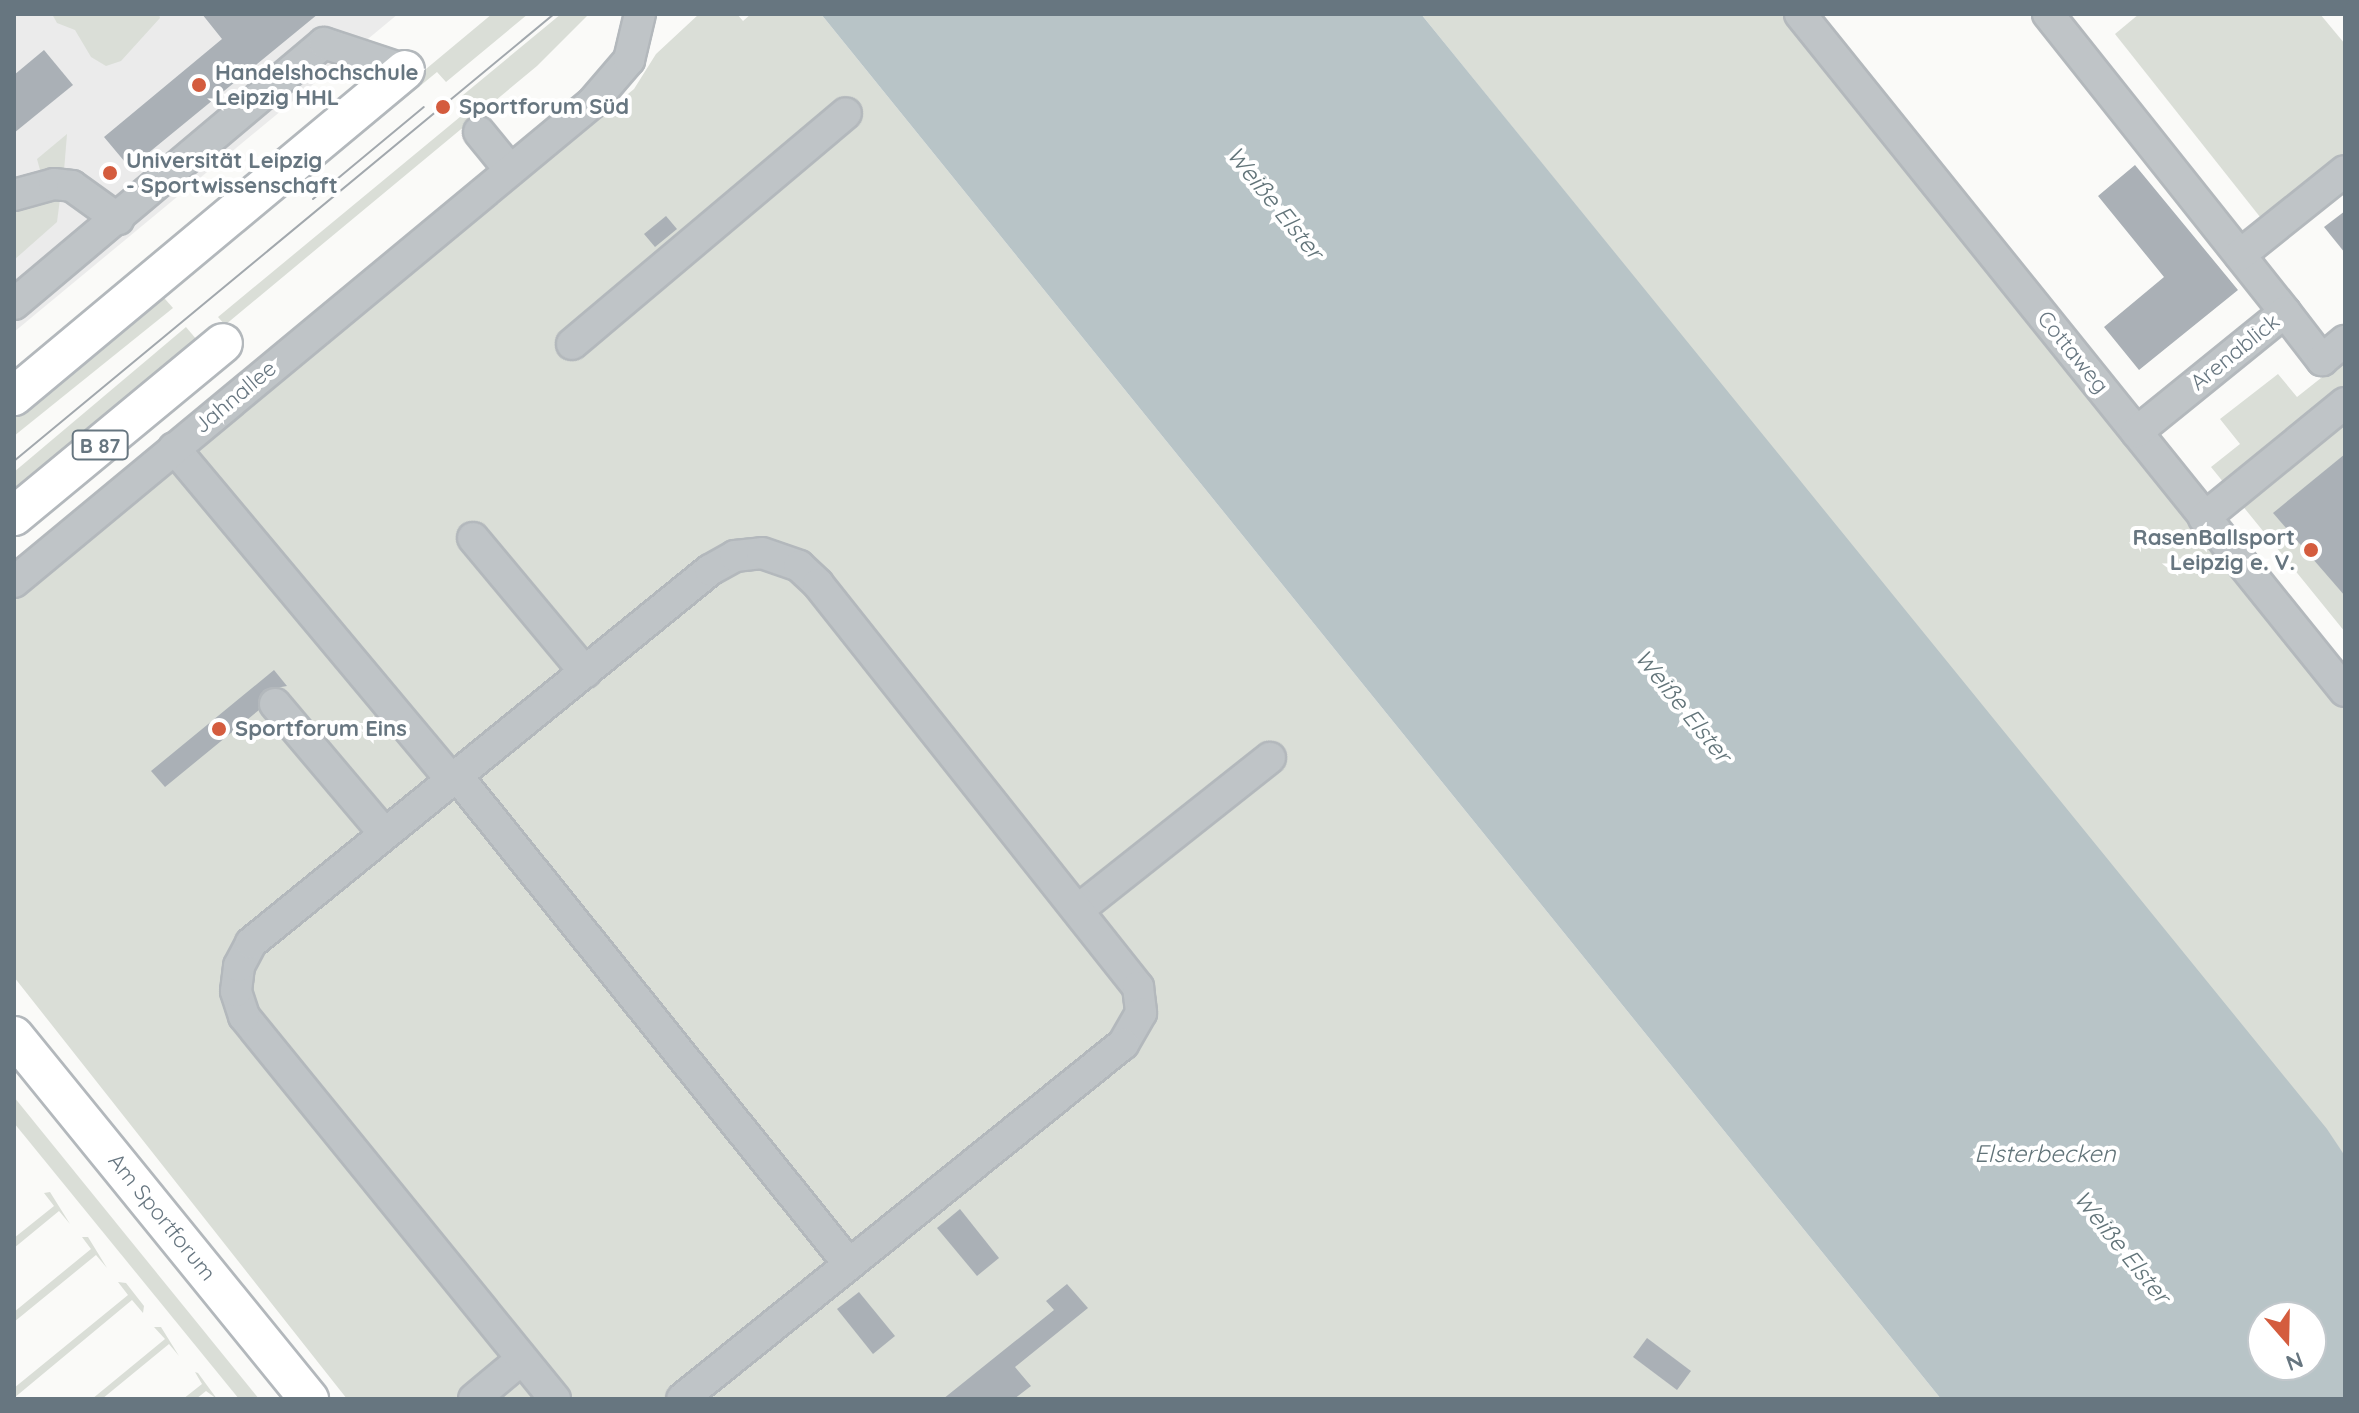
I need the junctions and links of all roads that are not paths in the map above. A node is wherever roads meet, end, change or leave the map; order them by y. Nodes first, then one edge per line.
1 (640, 14) edge
2 (1810, 18) edge
3 (2064, 19) edge
4 (405, 70) joint
5 (846, 113) dead end
6 (479, 132) dead end
7 (510, 170) junction
8 (2345, 171) edge
9 (14, 195) edge
10 (118, 219) junction
11 (2240, 255) junction
12 (14, 304) edge
13 (2285, 312) junction
14 (2345, 341) edge
15 (223, 343) dead end
16 (572, 344) dead end
17 (14, 396) edge
18 (2345, 403) edge
19 (2137, 432) junction
20 (174, 448) junction
21 (14, 516) edge
22 (2204, 518) junction
23 (473, 538) dead end
24 (14, 582) edge
25 (585, 672) junction
26 (2345, 691) edge
27 (275, 704) dead end
28 (1270, 758) dead end
29 (454, 778) junction
30 (385, 834) junction
31 (1078, 910) junction
32 (14, 1036) edge
33 (849, 1264) junction
34 (522, 1359) junction
35 (309, 1399) edge
36 (474, 1399) edge
37 (555, 1399) edge
38 (682, 1399) edge

1 - 7 street, Jahnallee
2 - 19 street, Cottaweg
3 - 11 street, Arenablick
4 - 10 street
4 - 17 main road
5 - 16 street
6 - 7 street
7 - 20 street, Jahnallee
8 - 11 street
9 - 10 street
10 - 12 street
11 - 13 street, Arenablick
13 - 14 street
13 - 19 street, Arenablick
15 - 21 main road, B 87
18 - 22 street
19 - 22 street, Cottaweg
20 - 24 street, Jahnallee
20 - 29 street
22 - 26 street, Cottaweg
23 - 25 street
25 - 29 street
25 - 31 street
27 - 30 street
28 - 31 street
29 - 30 street
29 - 33 street
30 - 34 street
31 - 33 street
32 - 35 main road, Am Sportforum
33 - 38 street
34 - 36 street
34 - 37 street

